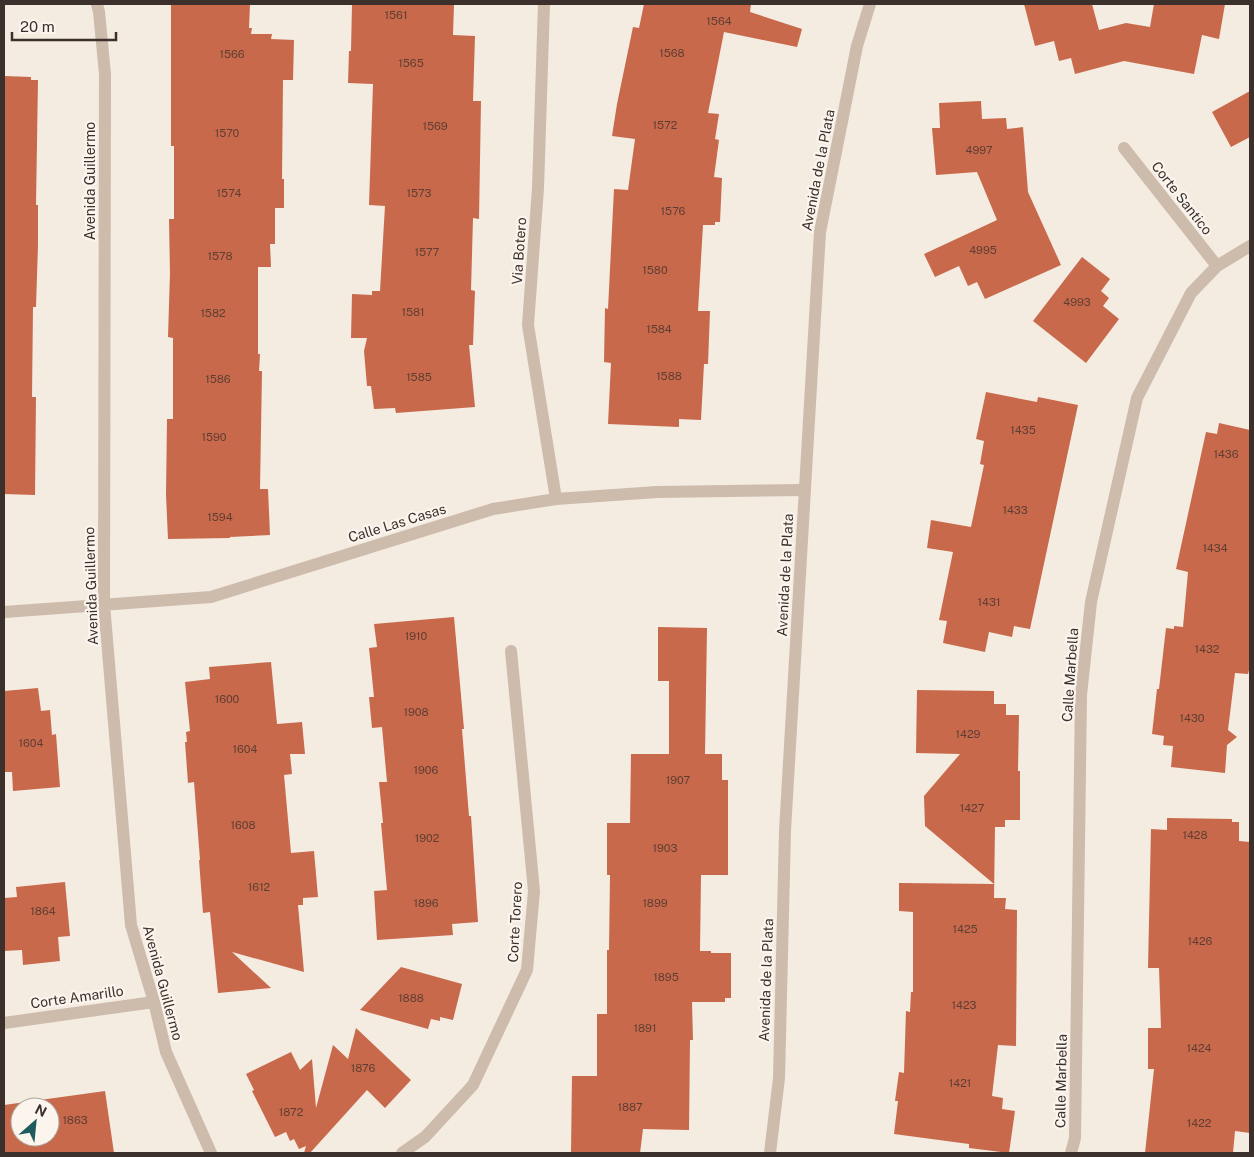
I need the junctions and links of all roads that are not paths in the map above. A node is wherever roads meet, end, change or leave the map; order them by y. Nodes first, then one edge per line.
1 (97, 4) edge
2 (544, 4) edge
3 (870, 4) edge
4 (1124, 148) dead end
5 (1250, 246) edge
6 (1216, 266) junction
7 (804, 490) junction
8 (556, 499) junction
9 (104, 604) junction
10 (4, 612) edge
11 (511, 651) dead end
12 (154, 1002) junction
13 (4, 1022) edge
14 (211, 1153) edge
15 (402, 1153) edge
16 (770, 1153) edge
17 (1071, 1153) edge

1 - 9 street, Avenida Guillermo
2 - 8 street, Via Botero
3 - 7 street, Avenida de la Plata
4 - 6 street, Corte Santico
5 - 6 street, Calle Marbella
6 - 17 street, Calle Marbella
7 - 8 street, Calle Las Casas
7 - 16 street, Avenida de la Plata
8 - 9 street, Calle Las Casas
9 - 10 street, Calle Las Casas
9 - 12 street, Avenida Guillermo
11 - 15 street, Corte Torero
12 - 13 street, Corte Amarillo
12 - 14 street, Avenida Guillermo

